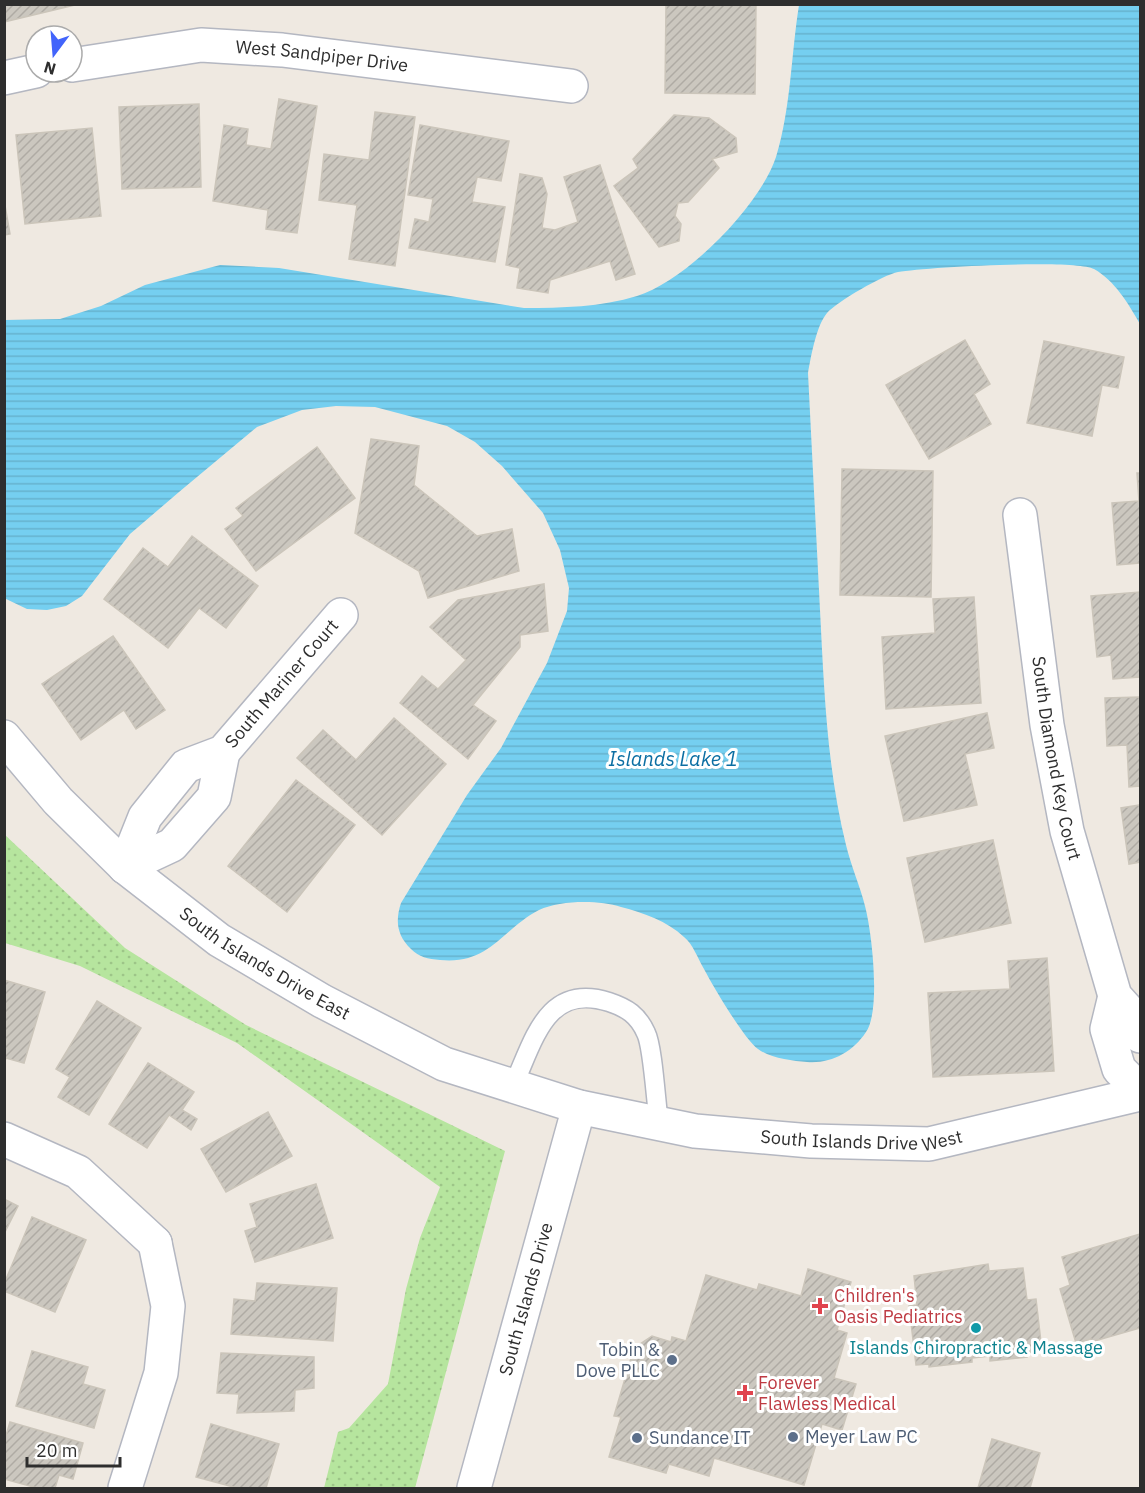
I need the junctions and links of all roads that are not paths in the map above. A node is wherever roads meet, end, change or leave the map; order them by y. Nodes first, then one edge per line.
1 (84, 62) edge
2 (24, 74) edge
3 (4, 78) edge
4 (571, 86) dead end
5 (1020, 515) dead end
6 (341, 615) dead end
7 (4, 737) edge
8 (125, 867) junction
9 (1115, 996) junction
10 (1140, 1036) edge
11 (513, 1086) junction
12 (1140, 1092) edge
13 (579, 1107) junction
14 (659, 1123) junction
15 (4, 1139) edge
16 (125, 1488) edge
17 (474, 1488) edge

1 - 4 street, West Sandpiper Drive
2 - 3 street
5 - 9 street, South Diamond Key Court
6 - 8 street, South Mariner Court
7 - 8 street, South Islands Drive East
8 - 11 street, South Islands Drive East
9 - 10 street, South Diamond Key Court
9 - 12 street, South Diamond Key Court
11 - 13 street, South Islands Drive East
11 - 14 lane
12 - 14 street, South Islands Drive West
13 - 14 street, South Islands Drive West
13 - 17 street, South Islands Drive
15 - 16 street

